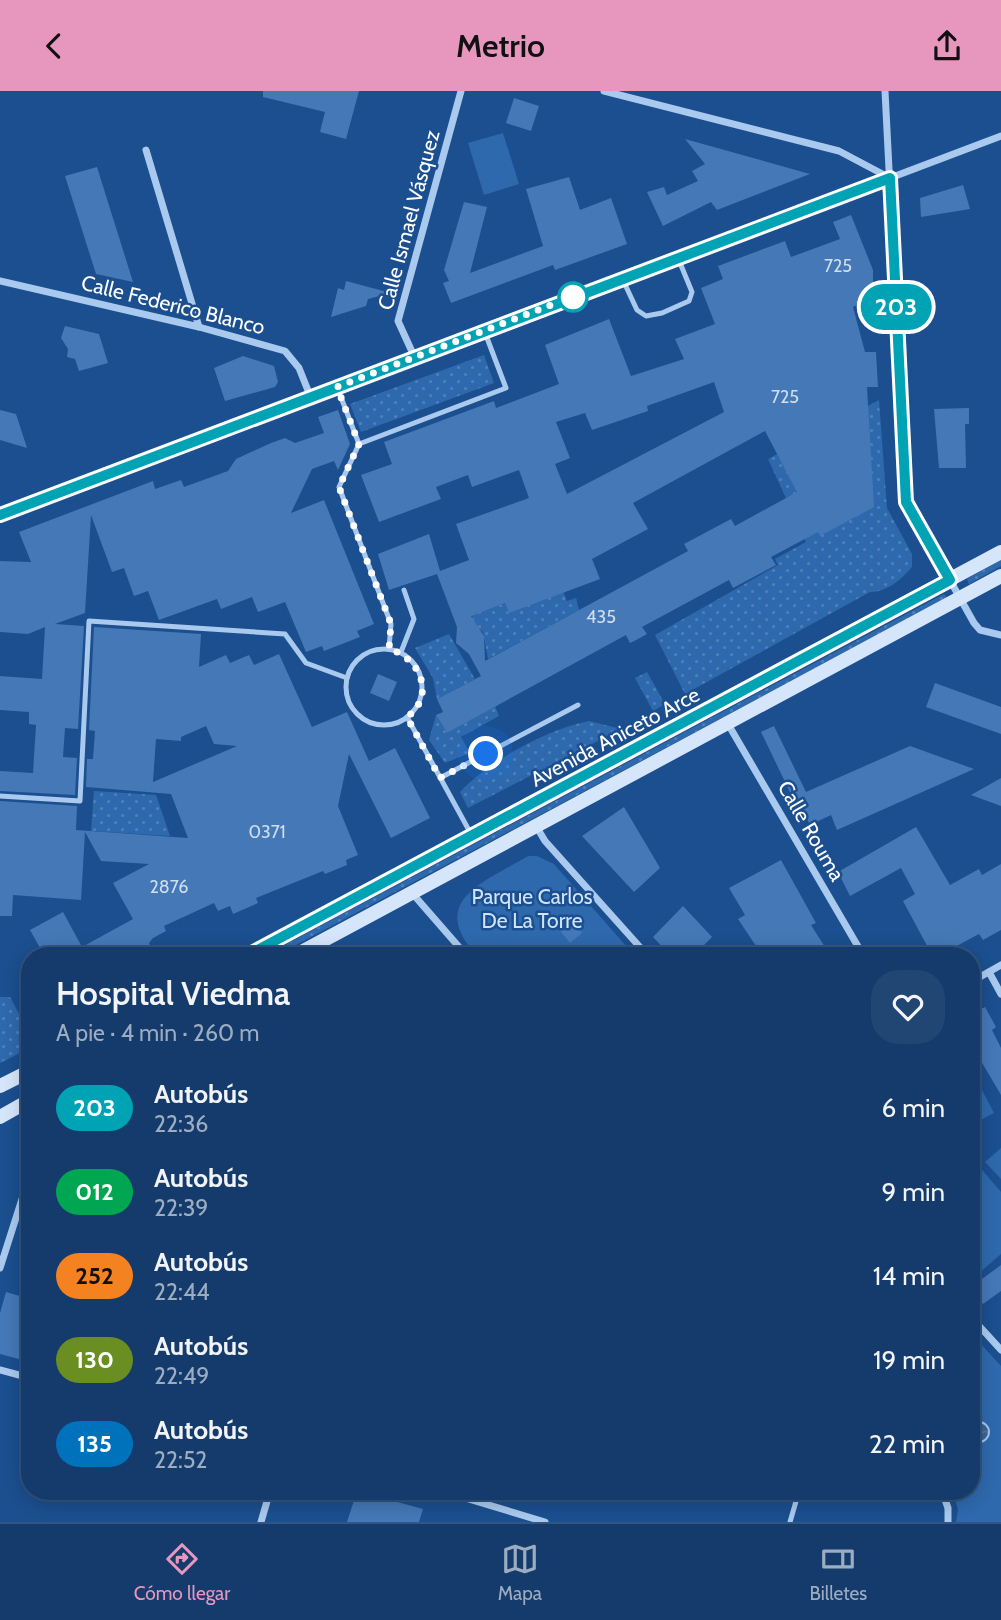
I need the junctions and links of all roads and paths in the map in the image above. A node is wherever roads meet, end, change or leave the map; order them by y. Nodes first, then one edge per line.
1 (461, 91) edge
2 (604, 91) edge
3 (885, 91) edge
4 (1001, 136) edge
5 (146, 150) dead end
6 (890, 178) junction
7 (678, 258) junction
8 (622, 278) junction
9 (0, 281) edge
10 (199, 327) junction
11 (484, 330) junction
12 (414, 356) junction
13 (337, 387) junction
14 (311, 398) junction
15 (359, 444) junction
16 (0, 515) edge
17 (1001, 552) edge
18 (1001, 576) edge
19 (950, 580) junction
20 (404, 590) dead end
21 (961, 598) junction
22 (1001, 635) edge
23 (389, 649) junction
24 (401, 652) junction
25 (347, 678) junction
26 (579, 705) dead end
27 (407, 717) junction
28 (728, 724) junction
29 (440, 778) junction
30 (0, 796) edge
31 (536, 826) junction
32 (472, 837) junction
33 (412, 893) junction
34 (263, 947) edge
35 (311, 947) edge
36 (459, 947) edge
37 (640, 947) edge
38 (858, 947) edge
39 (1001, 965) edge
40 (989, 972) junction
41 (980, 977) edge
42 (1001, 994) edge
43 (21, 1076) edge
44 (0, 1086) edge
45 (21, 1105) edge
46 (0, 1117) edge
47 (21, 1202) edge
48 (0, 1268) edge
49 (980, 1327) edge
50 (1001, 1350) edge
51 (0, 1370) edge
52 (21, 1376) edge
53 (267, 1500) edge
54 (472, 1500) edge
55 (796, 1500) edge
56 (945, 1500) edge
57 (261, 1522) edge
58 (545, 1522) edge
59 (790, 1522) edge
60 (948, 1522) edge

1 - 12 street, Calle Ismael Vásquez
2 - 6 street
3 - 6 street
4 - 6 street
5 - 10 street
6 - 7 street
6 - 19 street
7 - 8 street
7 - 8 lane
8 - 11 street
9 - 10 street, Calle Federico Blanco
10 - 14 street, Calle Federico Blanco
11 - 12 street
11 - 15 lane
12 - 13 street
13 - 14 street
13 - 15 lane
14 - 16 street
15 - 23 lane
17 - 19 main road, Avenida Aniceto Arce
18 - 21 main road, Avenida Aniceto Arce
19 - 21 street
19 - 32 main road, Avenida Aniceto Arce
20 - 24 lane
21 - 22 street
21 - 28 main road, Avenida Aniceto Arce
23 - 24 lane
23 - 25 lane
24 - 27 lane
25 - 27 lane
25 - 30 lane
26 - 29 lane
27 - 29 lane
28 - 31 main road, Avenida Aniceto Arce
28 - 38 street, Calle Rouma
29 - 32 lane
31 - 33 main road, Avenida Aniceto Arce
31 - 37 street
32 - 34 main road, Avenida Aniceto Arce
33 - 35 main road, Avenida Aniceto Arce
33 - 36 street
39 - 40 street
40 - 41 street
40 - 42 street
43 - 44 main road
45 - 46 main road
47 - 48 street
49 - 50 street
51 - 52 street
53 - 57 street
54 - 58 street
55 - 59 lane
56 - 60 street

